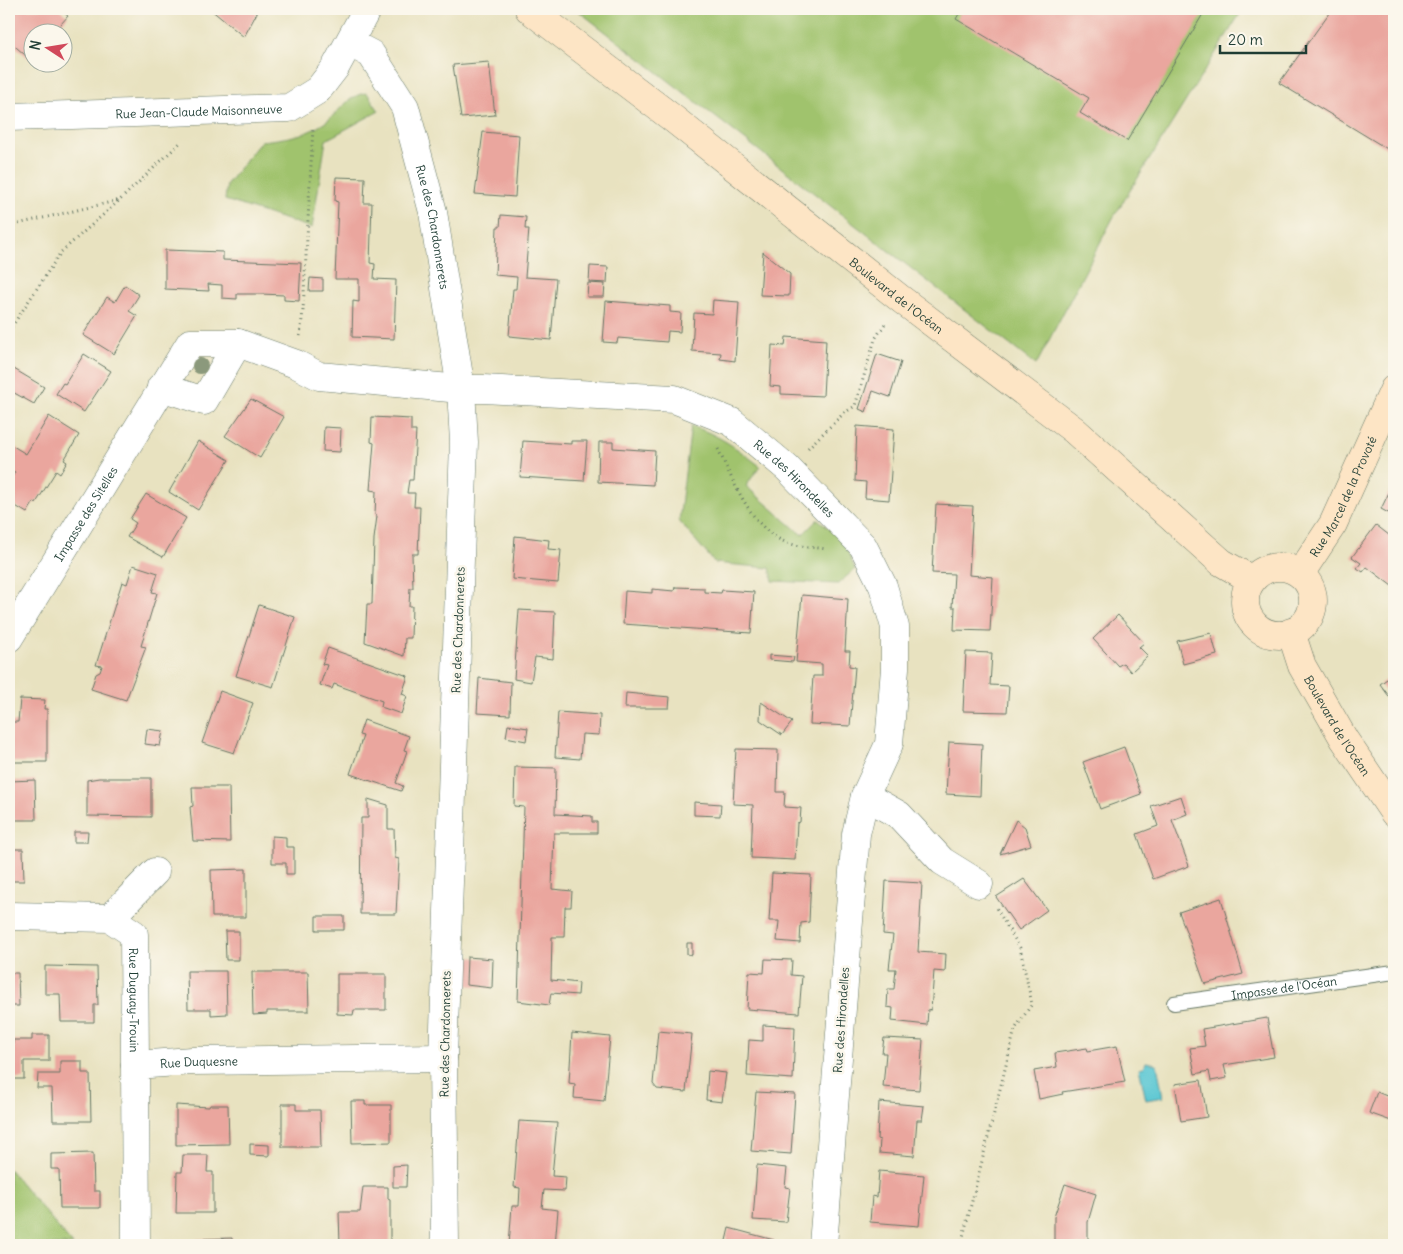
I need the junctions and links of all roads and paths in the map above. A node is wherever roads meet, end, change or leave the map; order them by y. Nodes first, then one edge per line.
1 (367, 9) edge
2 (533, 11) edge
3 (350, 43) junction
4 (315, 93) junction
5 (199, 112) junction
6 (9, 117) edge
7 (120, 200) junction
8 (9, 226) edge
9 (902, 300) junction
10 (9, 331) edge
11 (238, 343) junction
12 (296, 364) junction
13 (161, 387) junction
14 (1394, 389) edge
15 (461, 390) junction
16 (717, 447) dead end
17 (787, 468) junction
18 (863, 546) junction
19 (1300, 574) junction
20 (1252, 580) junction
21 (1291, 632) junction
22 (9, 638) edge
23 (865, 796) junction
24 (1394, 813) edge
25 (155, 872) dead end
26 (979, 884) joint
27 (9, 916) edge
28 (110, 918) junction
29 (1394, 972) edge
30 (1174, 1003) dead end
31 (443, 1058) junction
32 (135, 1065) junction
33 (136, 1245) edge
34 (445, 1245) edge
35 (823, 1245) edge
36 (961, 1245) edge

1 - 3 street, Rue Jean-Claude Maisonneuve
2 - 9 main road, Boulevard de l'Océan
3 - 4 street, Rue Jean-Claude Maisonneuve
3 - 15 street, Rue des Chardonnerets
4 - 5 street, Rue Jean-Claude Maisonneuve
4 - 12 path
5 - 6 street, Rue Jean-Claude Maisonneuve
5 - 7 path
7 - 8 path
7 - 10 path
9 - 17 path
9 - 20 main road, Boulevard de l'Océan
11 - 12 street, Impasse des Sitelles
11 - 13 street, Impasse des Sitelles
11 - 13 street
12 - 15 street, Impasse des Sitelles
13 - 22 street, Impasse des Sitelles
14 - 19 main road, Rue Marcel de la Provoté
15 - 17 street, Rue des Hirondelles
15 - 31 street, Rue des Chardonnerets
16 - 18 path
17 - 18 street, Rue des Hirondelles
18 - 23 street, Rue des Hirondelles
19 - 20 main road
19 - 21 main road
20 - 21 main road
21 - 24 main road, Boulevard de l'Océan
23 - 26 street
23 - 35 street, Rue des Hirondelles
25 - 28 street
26 - 36 path
27 - 28 street
28 - 32 street, Rue Duguay-Trouin
29 - 30 lane, Impasse de l'Océan
31 - 32 street, Rue Duquesne
31 - 34 street, Rue des Chardonnerets
32 - 33 street

